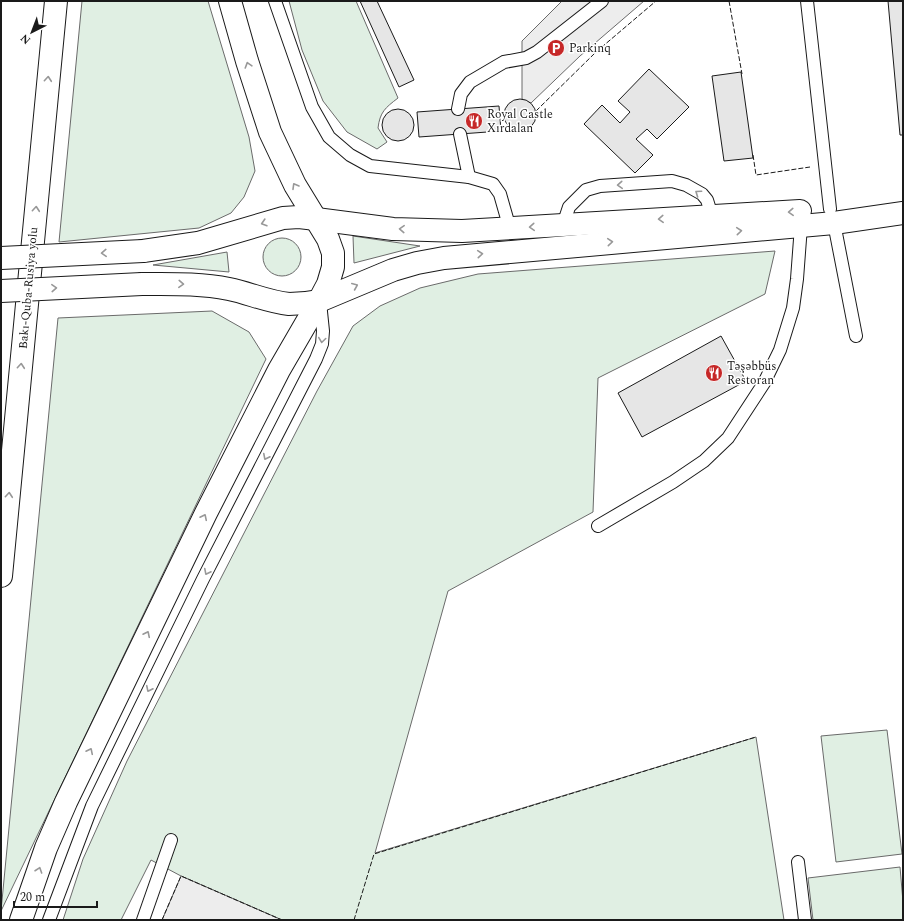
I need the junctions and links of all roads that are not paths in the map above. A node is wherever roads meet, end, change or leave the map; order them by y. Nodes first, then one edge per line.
1 (56, 1) edge
2 (230, 1) edge
3 (275, 1) edge
4 (602, 1) edge
5 (807, 1) edge
6 (458, 109) dead end
7 (460, 134) dead end
8 (469, 177) junction
9 (903, 207) edge
10 (903, 213) edge
11 (832, 216) junction
12 (316, 219) junction
13 (563, 225) junction
14 (713, 225) junction
15 (801, 226) junction
16 (510, 229) junction
17 (564, 246) junction
18 (1, 258) edge
19 (1, 291) edge
20 (319, 301) junction
21 (856, 336) dead end
22 (598, 526) dead end
23 (1, 576) edge
24 (171, 840) dead end
25 (798, 862) dead end
26 (21, 920) edge
27 (48, 920) edge
28 (143, 920) edge
29 (805, 920) edge

23 -> 1 main road, Bakı-Quba-Rusiya yolu
12 -> 2 main road
3 - 8 lane
4 - 6 lane
5 - 11 lane
7 - 8 lane
8 - 16 lane
9 - 11 main road
10 - 11 main road
11 -> 14 main road
11 - 15 main road
11 - 21 lane
16 -> 12 main road
12 -> 18 main road, bridge
12 - 20 main road
14 -> 13 main road
14 -> 13 lane
13 -> 16 main road
13 - 17 main road
14 -> 15 main road
17 -> 14 main road
15 - 22 lane
20 -> 17 main road
19 -> 20 main road, bridge
26 -> 20 main road
20 -> 27 lane
24 - 28 lane
25 - 29 lane

